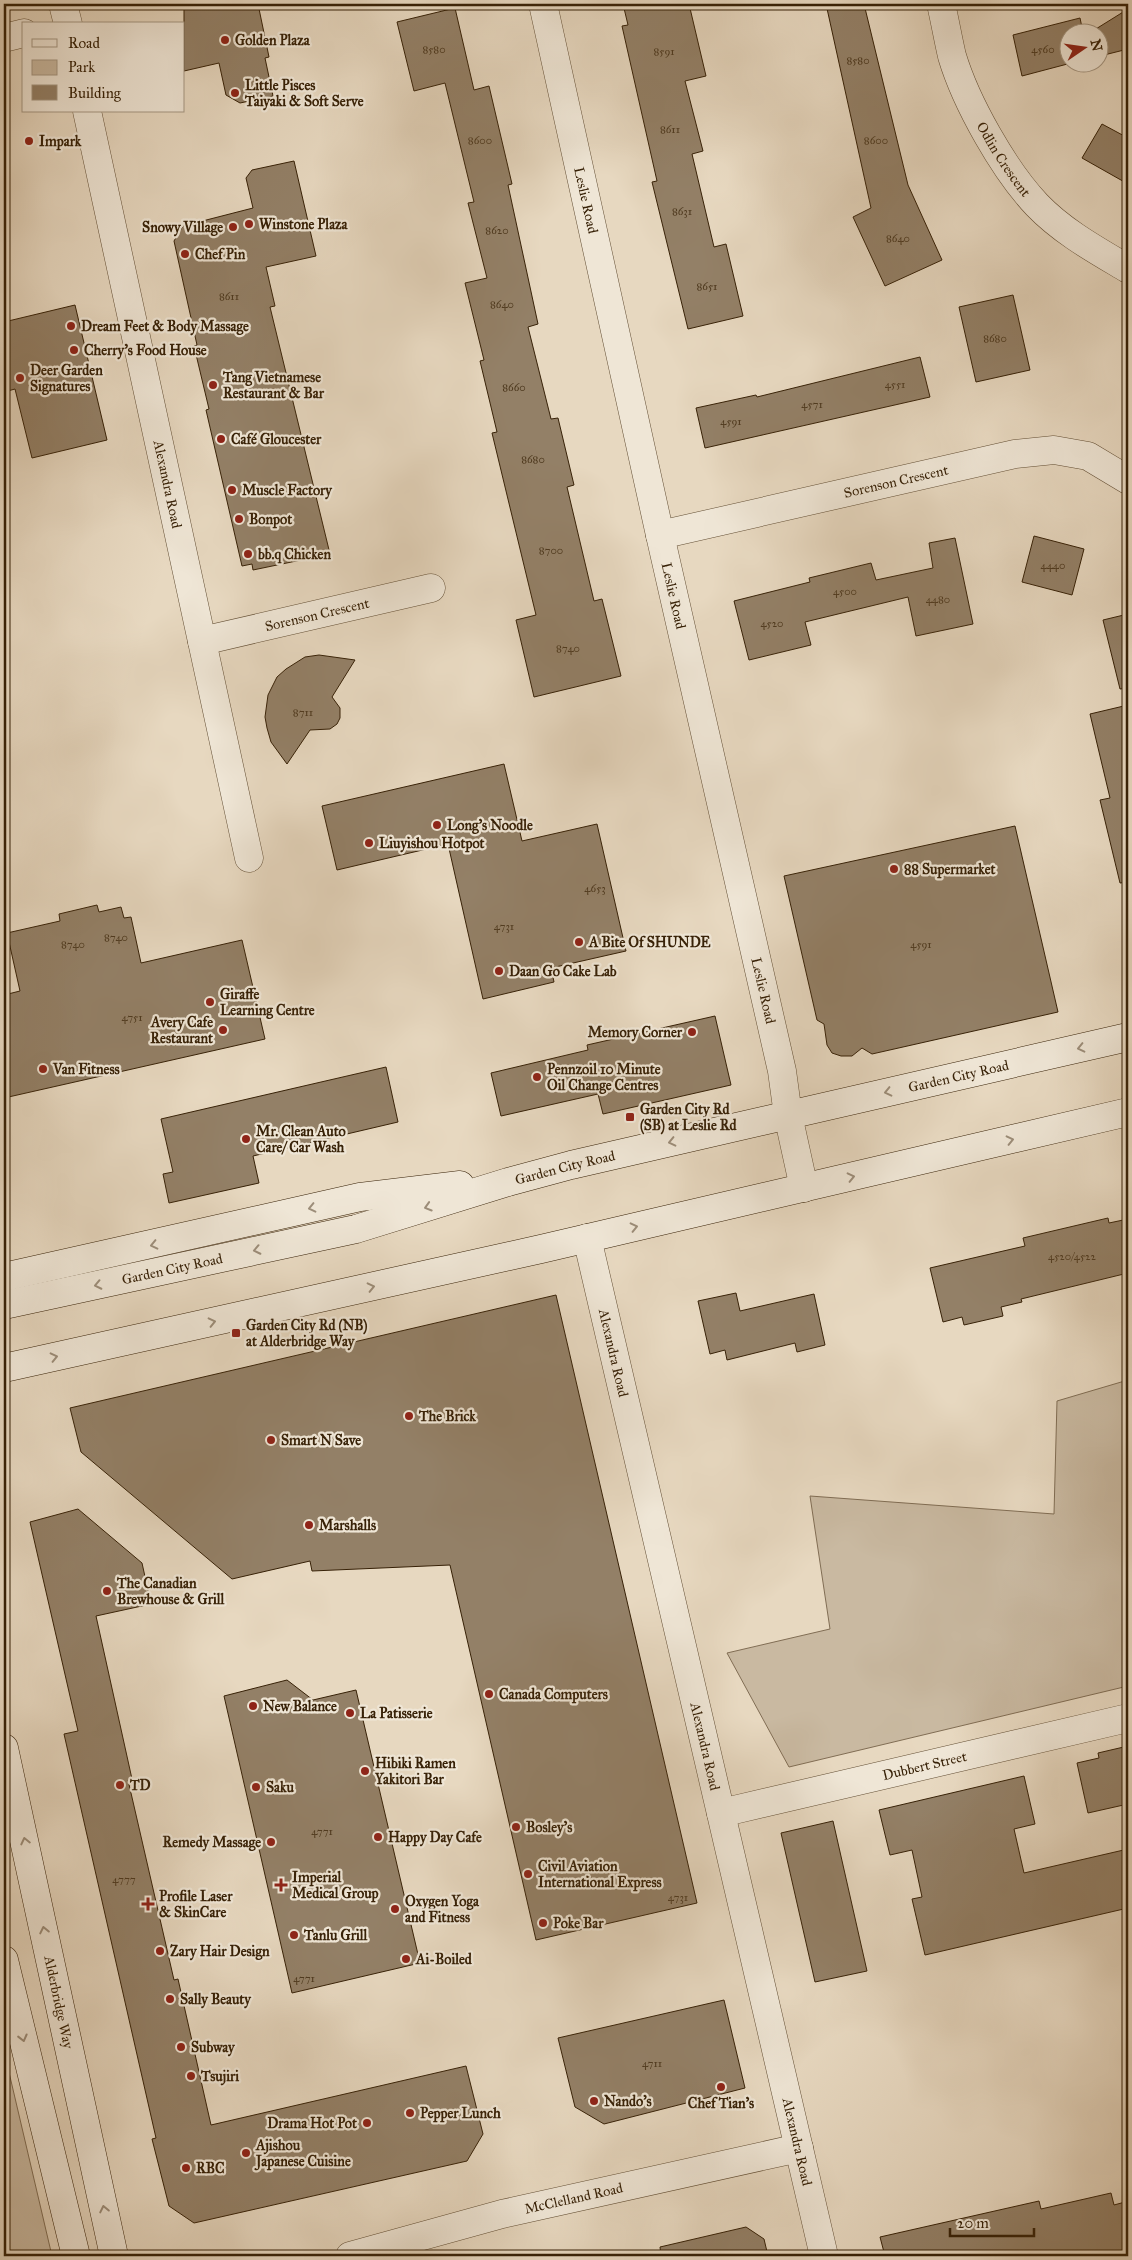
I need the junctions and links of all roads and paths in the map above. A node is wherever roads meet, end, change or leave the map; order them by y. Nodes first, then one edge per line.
1 (543, 4) edge
2 (941, 4) edge
3 (22, 34) edge
4 (4, 38) edge
5 (87, 112) edge
6 (1128, 268) edge
7 (1128, 480) edge
8 (660, 535) junction
9 (431, 588) dead end
10 (202, 641) junction
11 (249, 858) dead end
12 (1128, 1037) edge
13 (1128, 1112) edge
14 (788, 1115) junction
15 (508, 1182) junction
16 (804, 1188) junction
17 (587, 1238) junction
18 (4, 1277) edge
19 (4, 1305) edge
20 (4, 1368) edge
21 (1128, 1718) edge
22 (4, 1748) edge
23 (721, 1813) junction
24 (4, 1960) edge
25 (799, 2148) junction
26 (76, 2256) edge
27 (114, 2256) edge
28 (350, 2256) edge
29 (824, 2256) edge

1 - 8 street, Leslie Road
2 - 6 street, Odlin Crescent
3 - 4 street
5 - 10 street, Alexandra Road
7 - 8 street, Sorenson Crescent
8 - 14 street, Leslie Road
9 - 10 street, Sorenson Crescent
10 - 11 street, Alexandra Road
12 -> 14 street, Garden City Road
16 -> 13 street
14 -> 15 street, Garden City Road
14 - 16 street, Leslie Road
15 -> 18 street
15 -> 19 street, Garden City Road
17 -> 16 street
20 -> 17 street
17 - 23 street, Alexandra Road
21 - 23 street, Dubbert Street
27 -> 22 street, Alderbridge Way
23 - 25 street, Alexandra Road
24 -> 26 street
25 - 28 street, McClelland Road
25 - 29 street, Alexandra Road

